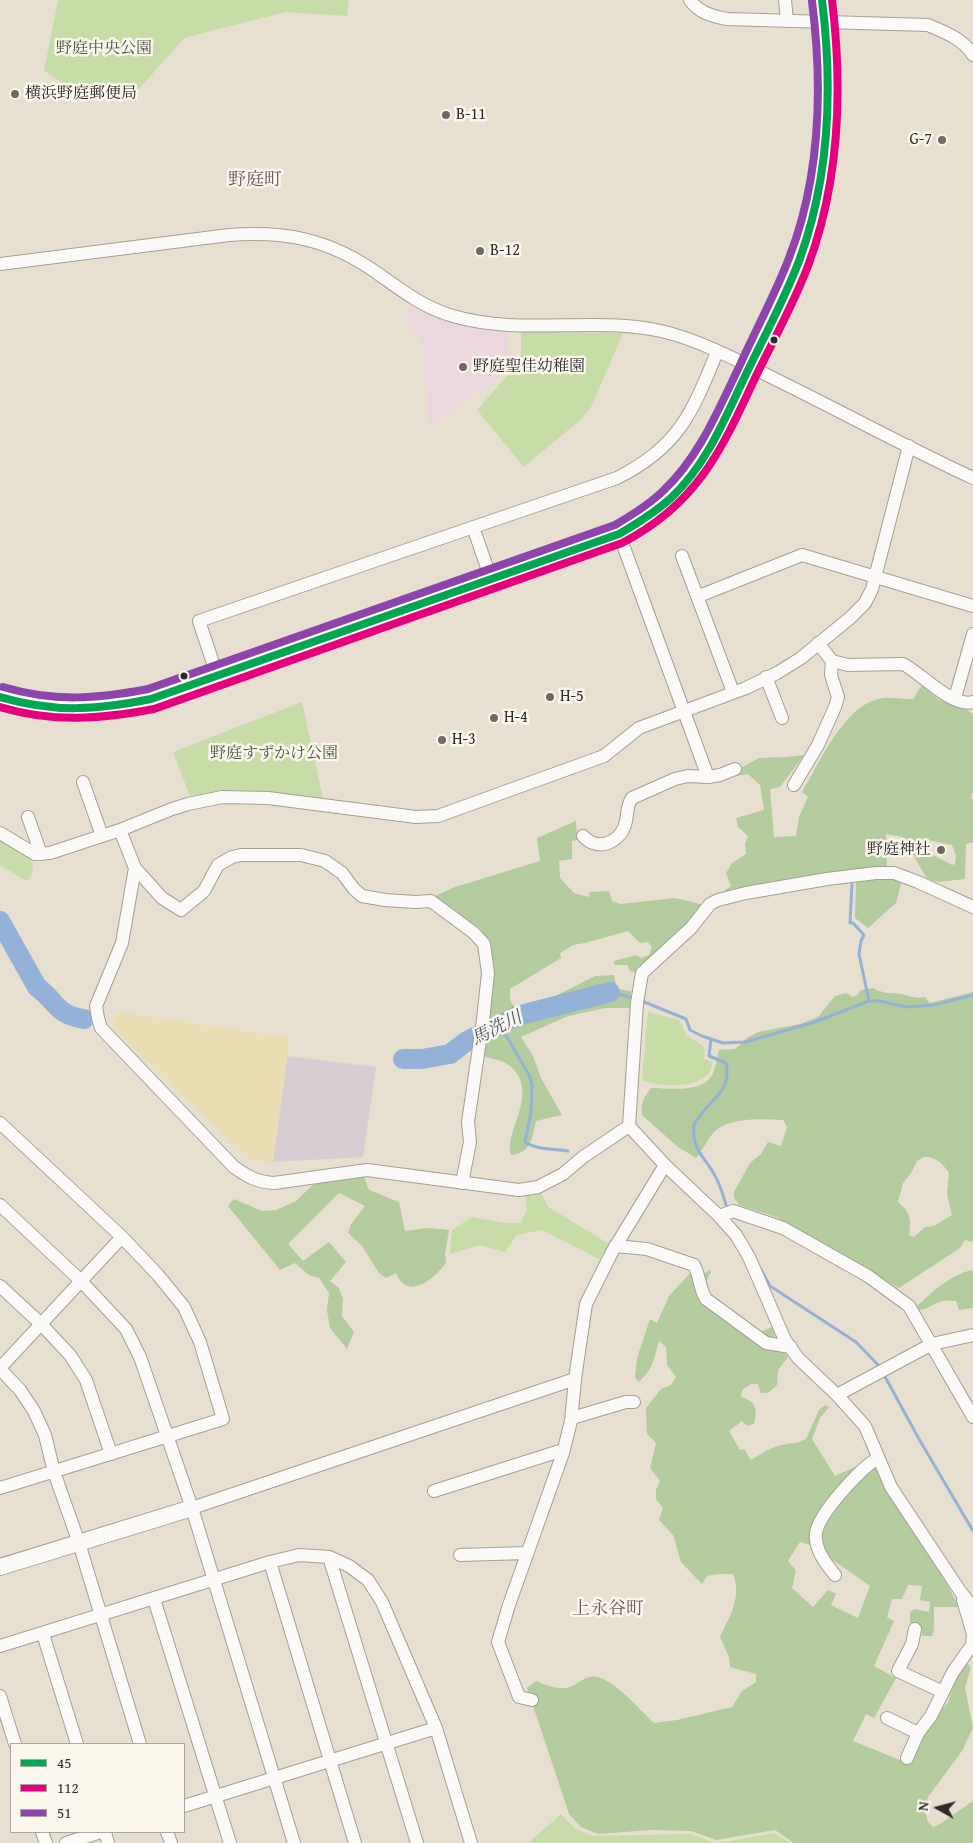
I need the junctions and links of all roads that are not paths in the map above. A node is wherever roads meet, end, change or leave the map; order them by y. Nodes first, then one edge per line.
1 (690, 0) edge
2 (785, 0) edge
3 (822, 0) edge
4 (787, 21) junction
5 (824, 22) junction
6 (973, 55) edge
7 (0, 264) edge
8 (717, 352) junction
9 (750, 366) junction
10 (909, 446) junction
11 (973, 478) edge
12 (474, 527) junction
13 (619, 534) junction
14 (682, 556) dead end
15 (875, 577) junction
16 (491, 579) junction
17 (699, 596) junction
18 (973, 606) edge
19 (973, 634) edge
20 (818, 643) junction
21 (832, 662) junction
22 (217, 676) junction
23 (766, 677) junction
24 (733, 692) junction
25 (0, 697) edge
26 (955, 698) junction
27 (973, 702) edge
28 (683, 710) junction
29 (782, 718) dead end
30 (735, 769) dead end
31 (708, 777) junction
32 (83, 782) dead end
33 (794, 785) dead end
34 (28, 817) dead end
35 (120, 830) junction
36 (0, 833) edge
37 (102, 836) junction
38 (583, 836) dead end
39 (41, 854) junction
40 (135, 868) junction
41 (973, 907) edge
42 (0, 1123) edge
43 (629, 1126) junction
44 (665, 1165) junction
45 (462, 1183) junction
46 (0, 1205) edge
47 (724, 1214) junction
48 (122, 1237) junction
49 (615, 1246) junction
50 (80, 1280) junction
51 (0, 1286) edge
52 (41, 1324) junction
53 (973, 1335) edge
54 (932, 1344) junction
55 (790, 1347) junction
56 (0, 1368) edge
57 (575, 1379) junction
58 (837, 1395) junction
59 (634, 1402) dead end
60 (973, 1417) edge
61 (572, 1418) junction
62 (167, 1436) junction
63 (564, 1450) junction
64 (111, 1454) junction
65 (878, 1458) junction
66 (54, 1472) junction
67 (0, 1488) edge
68 (434, 1491) dead end
69 (192, 1508) junction
70 (79, 1543) junction
71 (526, 1553) junction
72 (460, 1555) dead end
73 (329, 1557) junction
74 (270, 1562) junction
75 (0, 1568) edge
76 (835, 1575) dead end
77 (213, 1579) junction
78 (960, 1591) junction
79 (154, 1599) junction
80 (973, 1608) edge
81 (100, 1616) junction
82 (915, 1629) dead end
83 (43, 1634) junction
84 (973, 1634) edge
85 (0, 1646) edge
86 (943, 1692) junction
87 (0, 1696) edge
88 (532, 1700) dead end
89 (888, 1718) dead end
90 (436, 1728) junction
91 (918, 1733) junction
92 (15, 1743) edge
93 (77, 1743) edge
94 (140, 1743) edge
95 (386, 1743) junction
96 (907, 1758) dead end
97 (331, 1761) junction
98 (274, 1779) junction
99 (216, 1797) junction
100 (185, 1806) edge
101 (98, 1833) edge
102 (66, 1843) edge
103 (230, 1843) edge
104 (294, 1843) edge
105 (355, 1843) edge
106 (417, 1843) edge
107 (471, 1843) edge

1 - 4 street
2 - 4 street
3 - 5 street
4 - 5 street
5 - 6 street
5 - 9 street
7 - 8 street
8 - 9 street
8 - 12 street
9 - 10 street
9 - 13 street
10 - 11 street
10 - 15 street
12 - 16 street
12 - 22 street
13 - 16 street
13 - 28 street
14 - 17 street
15 - 17 street
15 - 18 street
15 - 20 street
16 - 22 street
17 - 24 street
19 - 26 street
20 - 21 street
20 - 23 street
21 - 26 street
21 - 33 street
22 - 25 street
23 - 24 street
23 - 29 street
24 - 28 street
26 - 27 street
28 - 31 street
28 - 35 street
30 - 31 street
31 - 38 street
32 - 37 street
34 - 39 street
35 - 37 street
35 - 40 street
36 - 39 street
37 - 39 street
40 - 45 street
40 - 45 street
41 - 43 street
42 - 48 street
43 - 44 street
43 - 45 street
44 - 47 street
44 - 49 street
46 - 50 street
47 - 54 street
47 - 55 street
48 - 50 street
48 - 62 street
49 - 55 street
49 - 57 street
50 - 52 street
50 - 62 street
51 - 52 street
52 - 56 street
52 - 64 street
53 - 54 street
54 - 58 street
54 - 60 street
55 - 58 street
56 - 66 street
57 - 61 street
57 - 69 street
58 - 65 street
59 - 61 street
61 - 63 street
62 - 64 street
62 - 69 street
63 - 68 street
63 - 71 street
64 - 66 street
65 - 76 street
65 - 78 street
66 - 67 street
66 - 70 street
69 - 70 street
69 - 77 street
70 - 75 street
70 - 81 street
71 - 72 street
71 - 88 street
73 - 74 street
73 - 90 street
73 - 95 street
74 - 77 street
74 - 97 street
77 - 79 street
77 - 98 street
78 - 80 street
78 - 84 street
79 - 81 street
79 - 99 street
81 - 83 street
81 - 94 street
82 - 86 street
83 - 85 street
83 - 93 street
84 - 86 street
86 - 91 street
87 - 92 street
89 - 91 street
90 - 95 street
90 - 107 street
91 - 96 street
95 - 97 street
95 - 106 street
97 - 98 street
97 - 105 street
98 - 99 street
98 - 104 street
99 - 100 street
99 - 103 street
101 - 102 street

